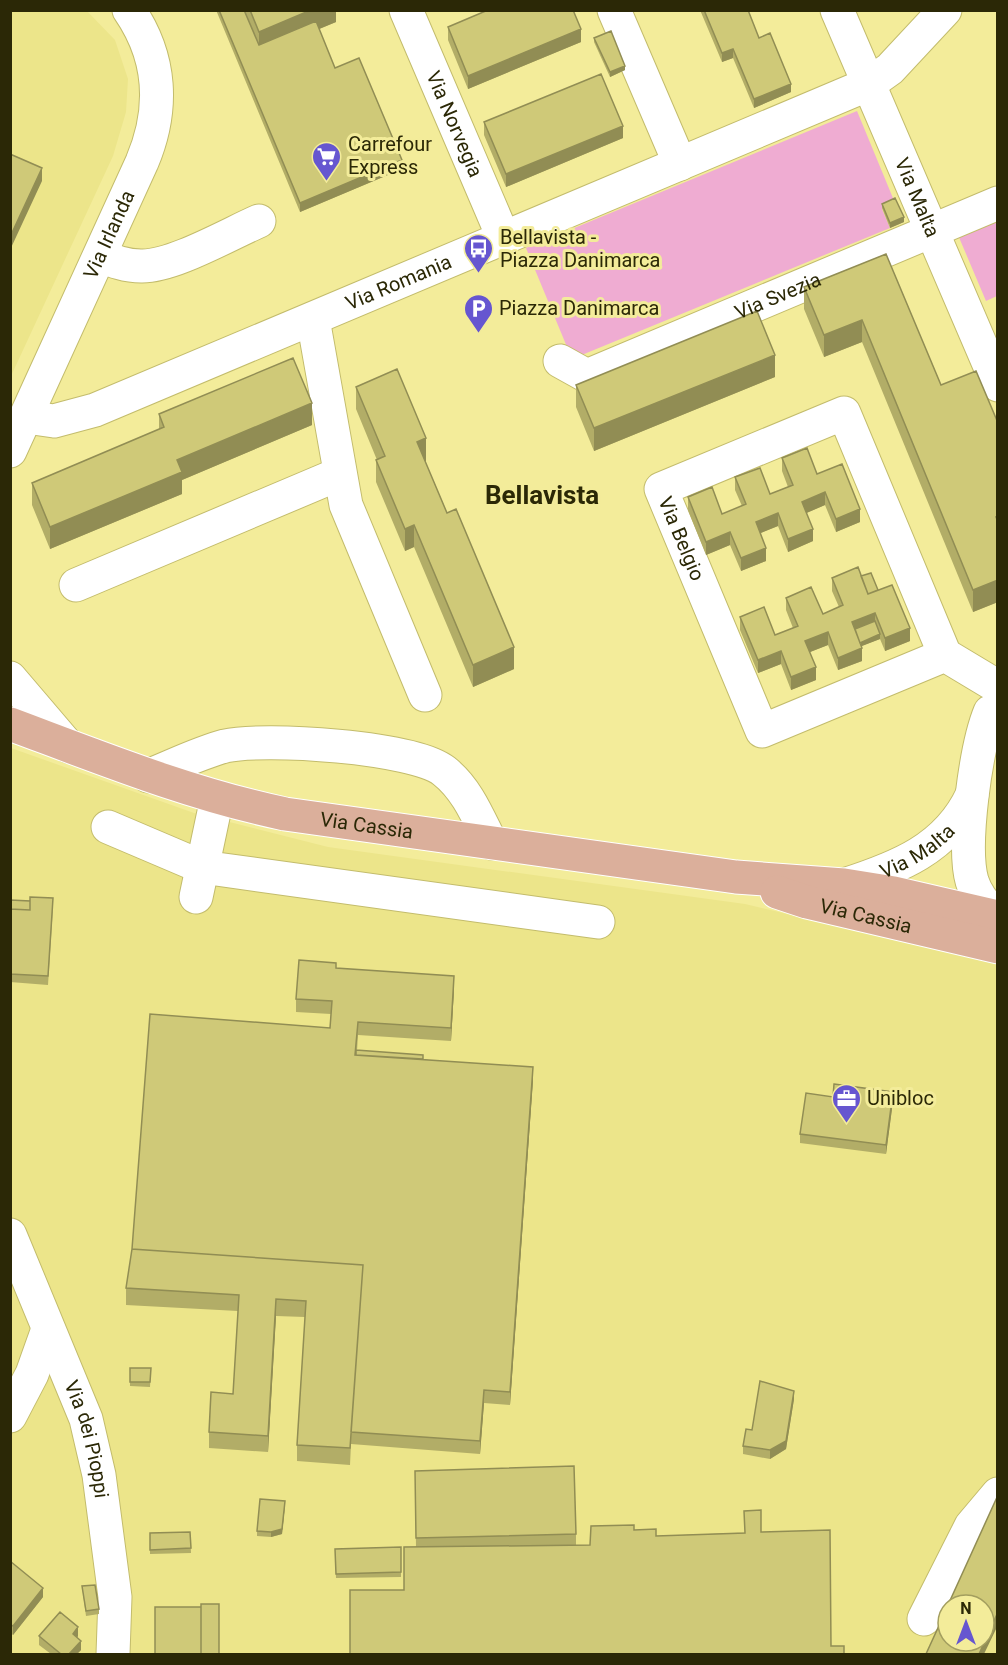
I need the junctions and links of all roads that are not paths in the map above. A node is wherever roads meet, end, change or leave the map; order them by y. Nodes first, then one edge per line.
1 (129, 10) edge
2 (406, 10) edge
3 (614, 10) edge
4 (837, 10) edge
5 (945, 10) edge
6 (869, 84) junction
7 (680, 164) junction
8 (998, 203) edge
9 (259, 221) dead end
10 (931, 232) junction
11 (504, 239) junction
12 (100, 256) junction
13 (313, 319) junction
14 (560, 361) dead end
15 (998, 385) edge
16 (26, 417) junction
17 (10, 452) edge
18 (339, 474) junction
19 (76, 585) dead end
20 (945, 655) junction
21 (10, 678) edge
22 (425, 695) dead end
23 (994, 698) edge
24 (10, 724) edge
25 (68, 746) junction
26 (148, 776) junction
27 (972, 795) junction
28 (216, 798) junction
29 (108, 827) dead end
30 (491, 843) junction
31 (736, 877) junction
32 (199, 882) junction
33 (844, 885) junction
34 (997, 917) edge
35 (598, 921) dead end
36 (919, 928) junction
37 (998, 947) edge
38 (10, 1235) edge
39 (48, 1329) junction
40 (10, 1416) edge
41 (998, 1494) edge
42 (924, 1619) dead end
43 (113, 1654) edge

1 - 12 street, Via Irlanda
2 - 11 street, Via Norvegia
3 - 7 street
4 - 6 street, Via Malta
5 - 6 street, Via Romania
6 - 7 street, Via Romania
6 - 10 street, Via Malta
7 - 11 street, Via Romania
8 - 10 street, Via Svezia
9 - 12 street
10 - 14 street, Via Svezia
10 - 15 street, Via Malta
11 - 13 street, Via Romania
12 - 16 street, Via Irlanda
13 - 16 street, Via Romania
13 - 18 street
16 - 17 street, Via Irlanda
18 - 19 street
18 - 22 street
20 - 20 street, Via Belgio
20 - 23 street
21 - 25 street
23 - 27 street, Via Malta
24 - 25 main road, Via Cassia
25 - 26 main road, Via Cassia
26 - 28 main road, Via Cassia
26 - 30 street
27 - 33 street, Via Malta
27 - 34 street, Via Malta
28 - 30 main road, Via Cassia
28 - 32 street
29 - 32 street
30 - 31 main road, Via Cassia
31 - 33 main road, Via Cassia
31 - 36 main road, Via Cassia
32 - 35 street
33 - 34 main road, Via Cassia
34 - 36 street
36 - 37 main road, Via Cassia
38 - 39 street, Via dei Pioppi
39 - 40 street
39 - 43 street, Via dei Pioppi
41 - 42 street

